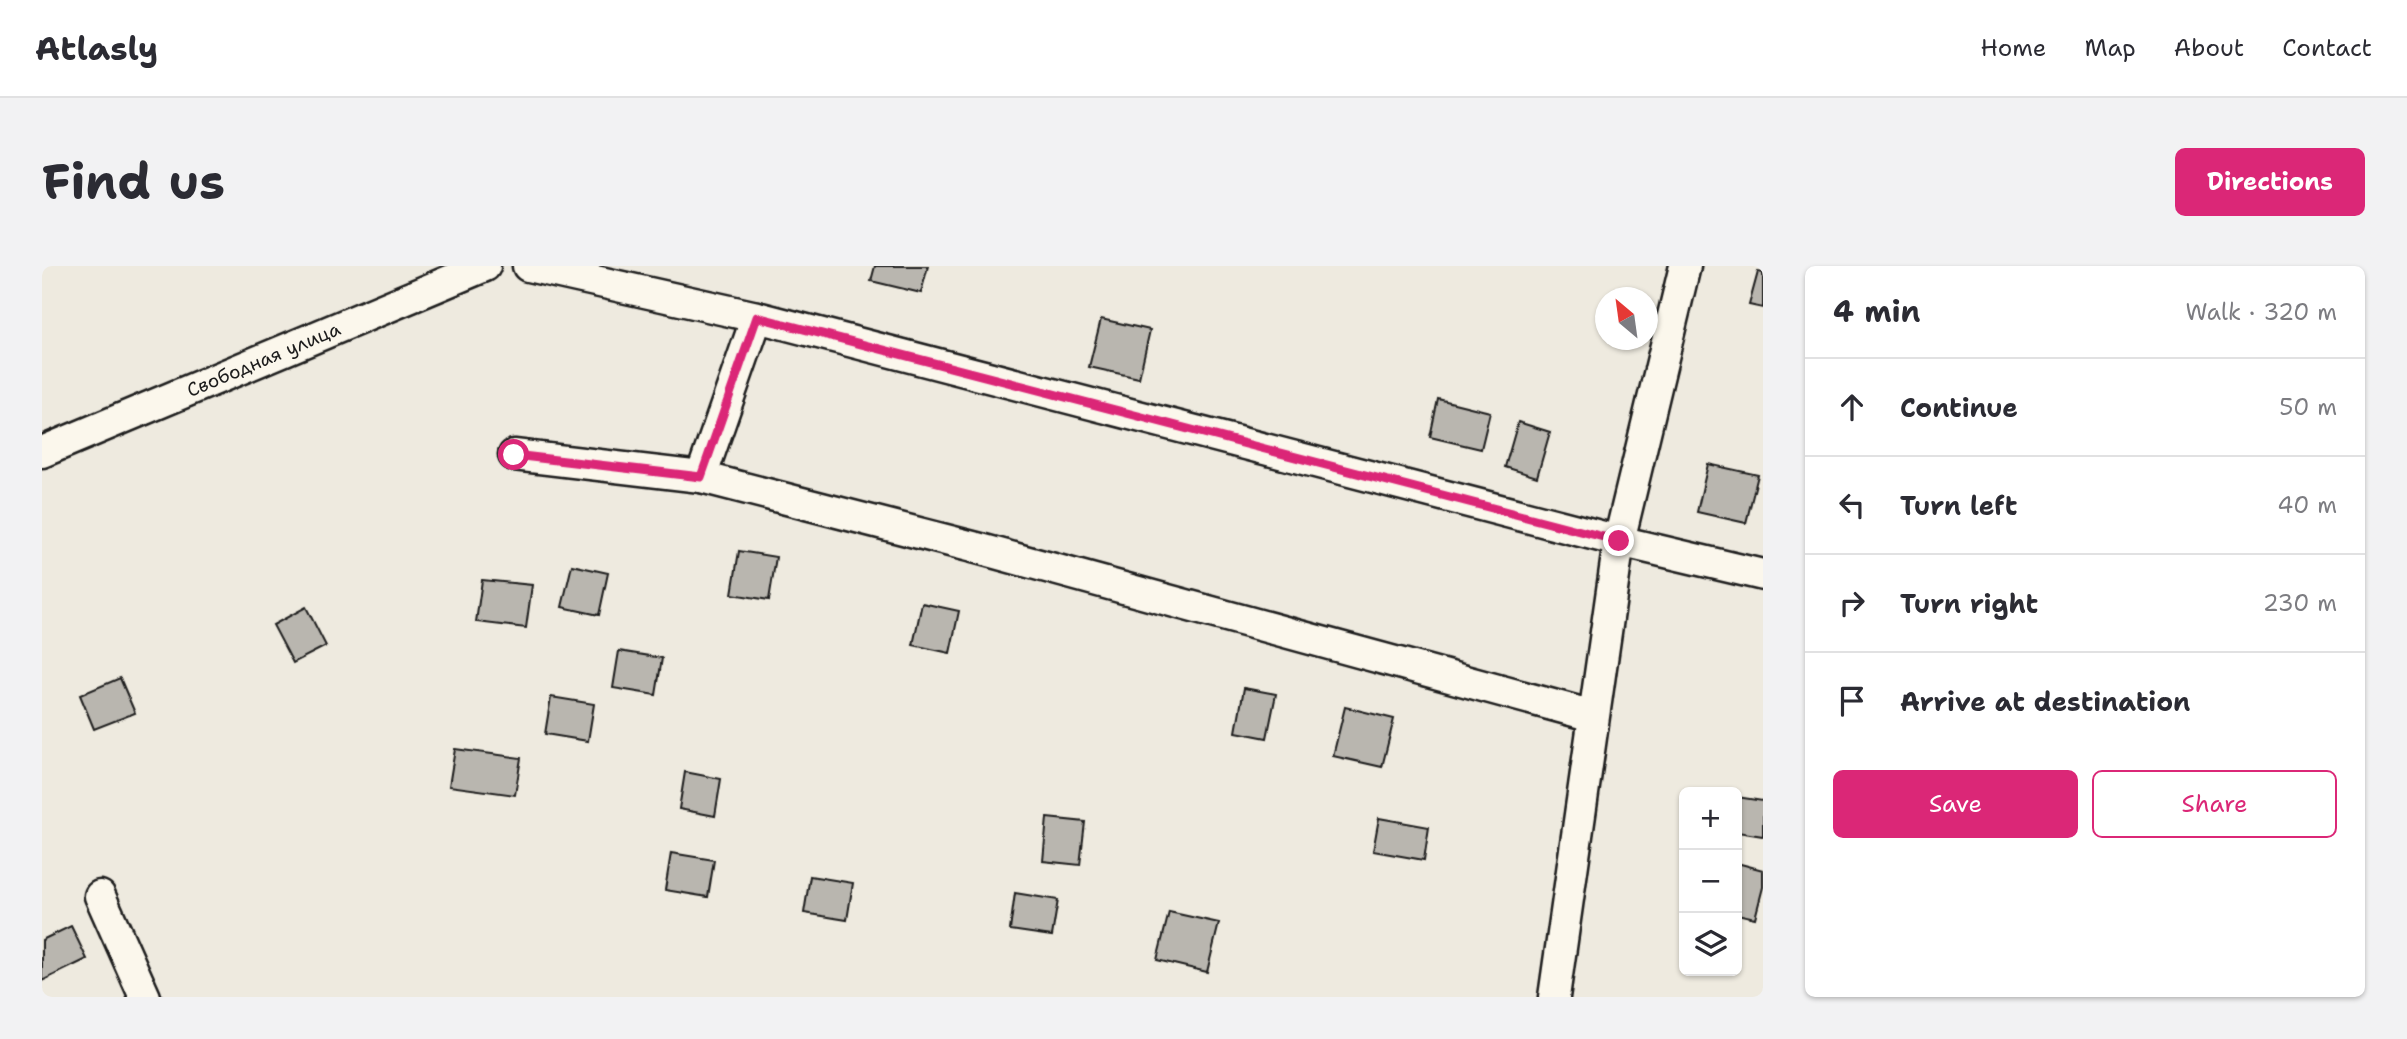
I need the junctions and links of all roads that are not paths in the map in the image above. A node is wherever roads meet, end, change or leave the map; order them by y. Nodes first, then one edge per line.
1 (485, 266) edge
2 (528, 266) edge
3 (1685, 266) edge
4 (757, 317) junction
5 (42, 452) edge
6 (514, 455) dead end
7 (701, 477) junction
8 (1619, 541) junction
9 (1763, 575) edge
10 (1593, 716) junction
11 (100, 896) dead end
12 (145, 997) edge
13 (1554, 997) edge

1 - 5 street, Свободная улица
2 - 4 street
3 - 8 street
4 - 7 street
4 - 8 street
6 - 7 street
7 - 10 street
8 - 9 street
8 - 10 street
10 - 13 street
11 - 12 street

